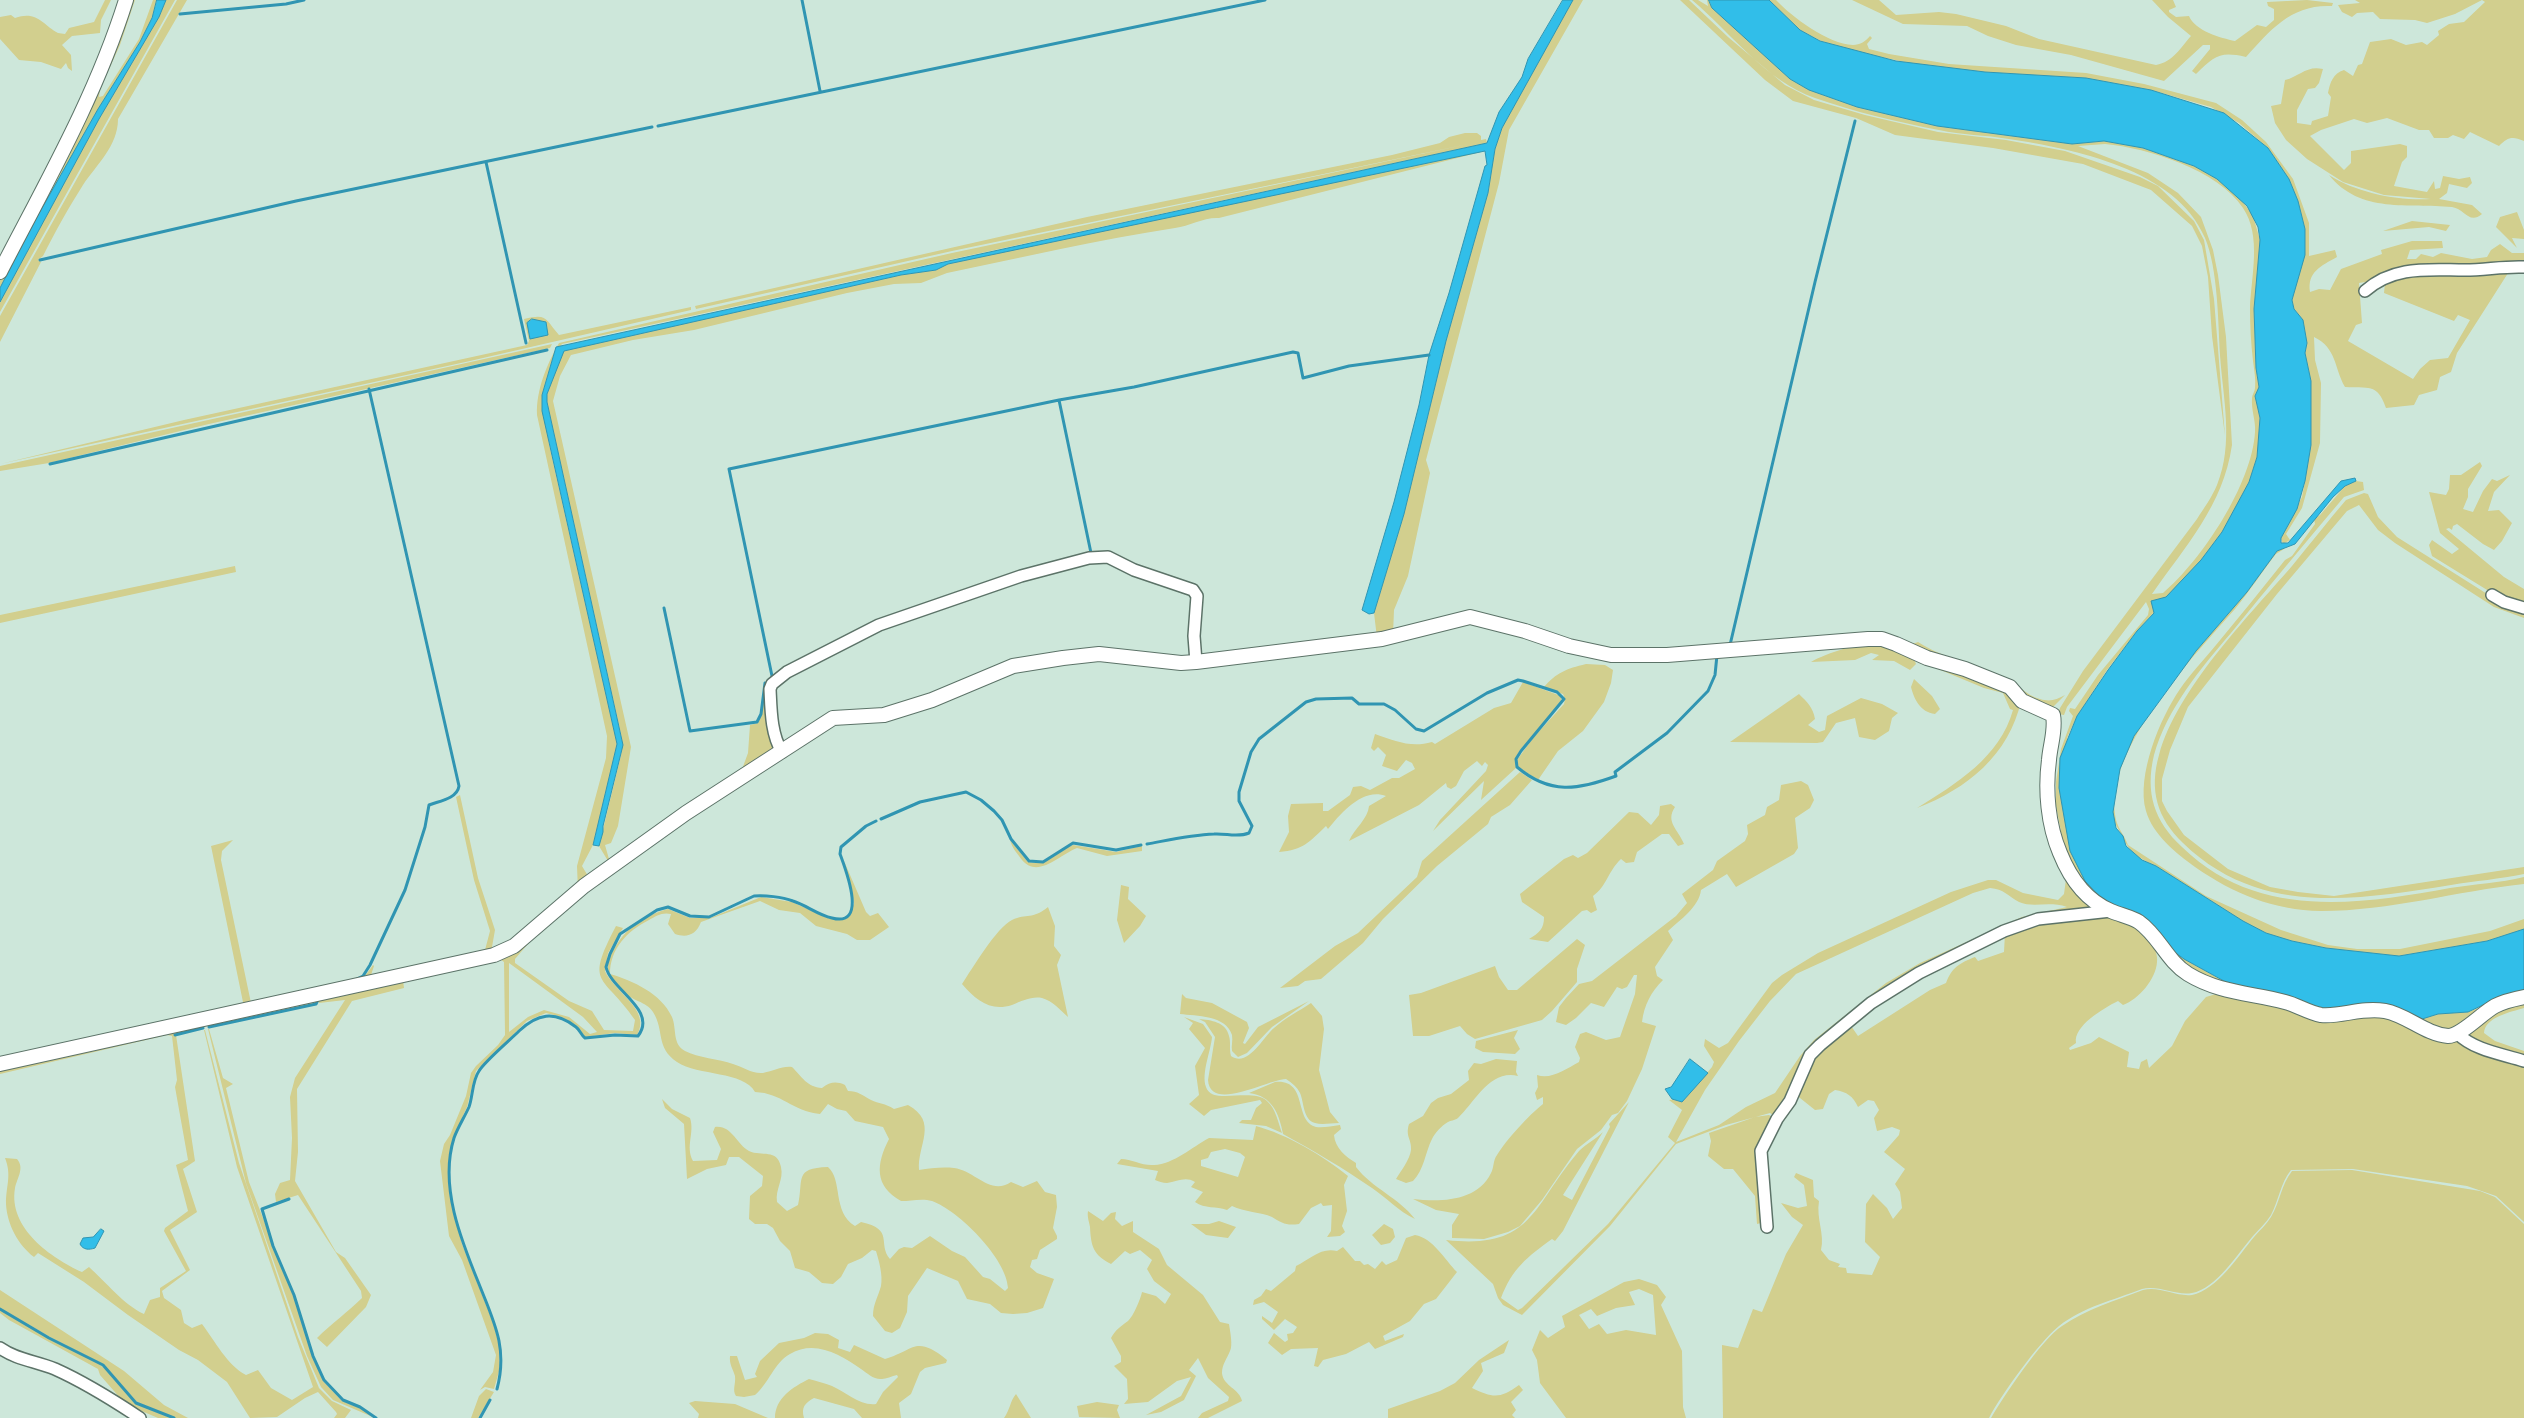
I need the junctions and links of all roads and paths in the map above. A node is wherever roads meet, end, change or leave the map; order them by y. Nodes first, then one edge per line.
1 (126, 0) edge
2 (2524, 267) edge
3 (0, 272) edge
4 (2366, 291) dead end
5 (2492, 595) dead end
6 (2524, 608) edge
7 (1196, 662) junction
8 (782, 752) junction
9 (2111, 911) junction
10 (2524, 997) edge
11 (2458, 1034) junction
12 (2524, 1060) edge
13 (0, 1064) edge
14 (1767, 1228) dead end
15 (0, 1348) edge
16 (140, 1418) edge

1 - 3 street
2 - 4 street
5 - 6 street
7 - 8 street
7 - 8 street
7 - 9 street
8 - 13 street
9 - 11 street
9 - 14 street
10 - 11 street
11 - 12 street
15 - 16 street

